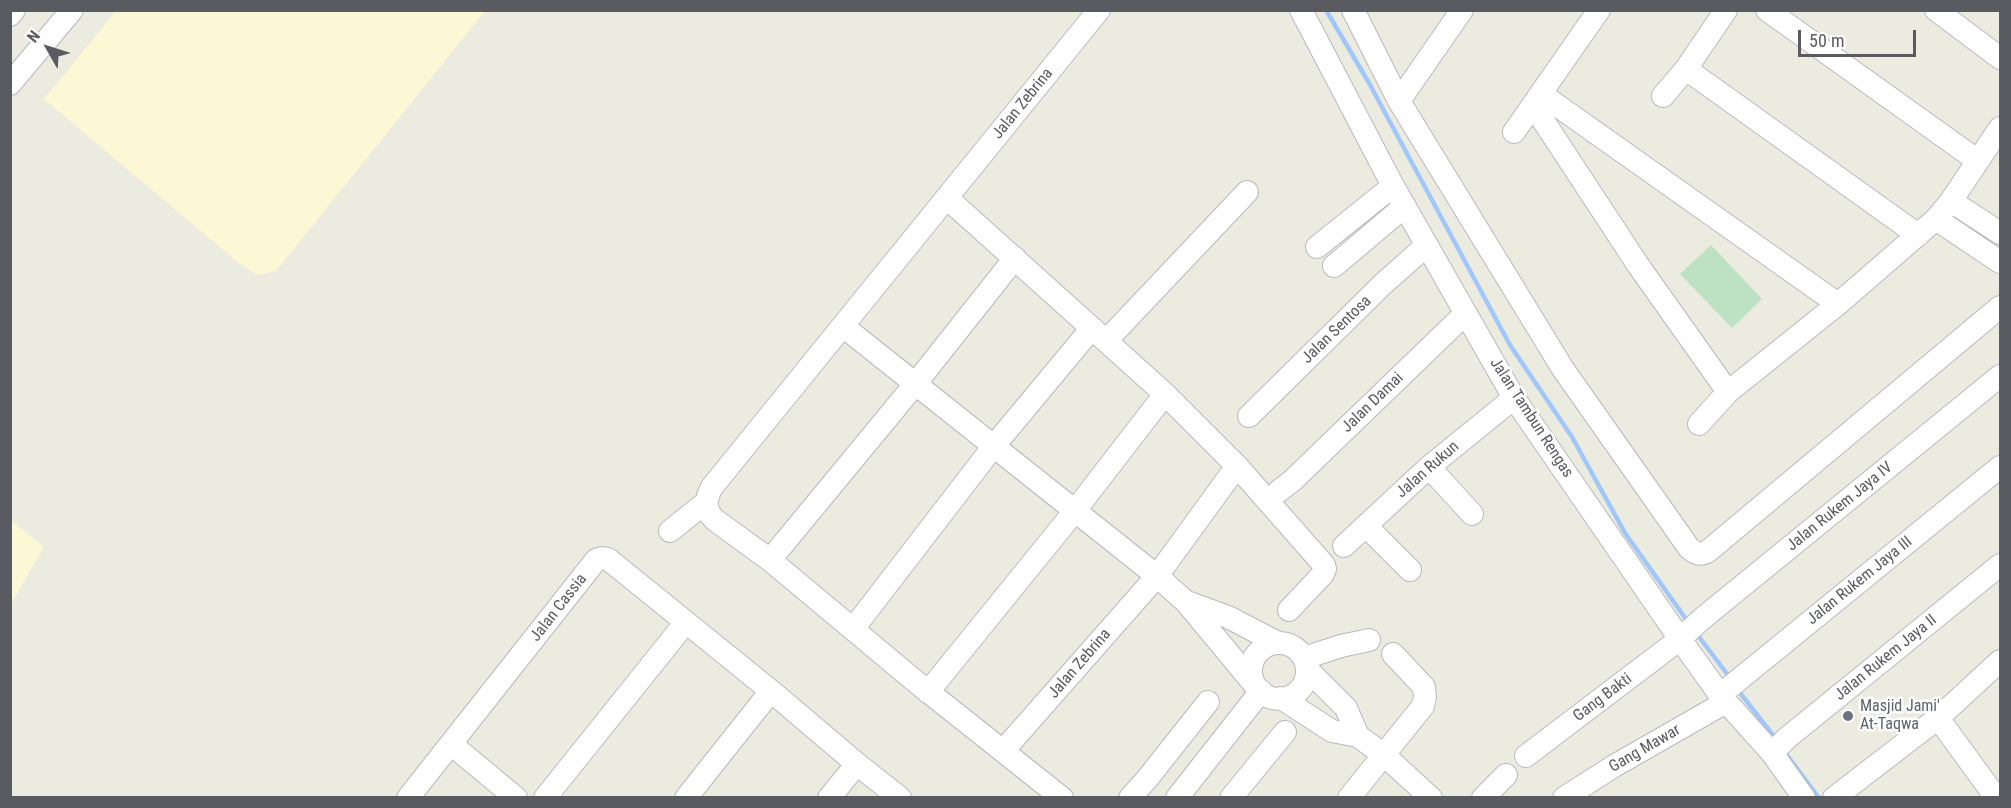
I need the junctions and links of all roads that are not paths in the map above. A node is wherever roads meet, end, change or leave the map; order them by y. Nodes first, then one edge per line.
1 (14, 10) edge
2 (72, 10) edge
3 (1099, 10) edge
4 (1301, 10) edge
5 (1353, 10) edge
6 (1462, 10) edge
7 (1599, 10) edge
8 (1726, 10) edge
9 (1767, 10) edge
10 (1936, 10) edge
11 (10, 15) edge
12 (2001, 58) edge
13 (1686, 69) junction
14 (10, 84) edge
15 (1663, 96) dead end
16 (1537, 99) junction
17 (1399, 101) junction
18 (2001, 128) edge
19 (1514, 132) dead end
20 (1978, 161) junction
21 (1393, 186) junction
22 (1247, 192) dead end
23 (947, 198) junction
24 (1951, 201) junction
25 (1405, 206) junction
26 (1936, 219) junction
27 (2001, 232) edge
28 (1918, 235) junction
29 (1427, 245) junction
30 (1317, 247) dead end
31 (1015, 258) junction
32 (2001, 262) edge
33 (1334, 266) dead end
34 (1838, 304) junction
35 (2001, 307) edge
36 (1465, 314) junction
37 (844, 327) junction
38 (1099, 334) junction
39 (2001, 376) edge
40 (916, 383) junction
41 (1728, 392) junction
42 (1165, 394) junction
43 (1514, 398) junction
44 (1249, 416) dead end
45 (1699, 424) dead end
46 (993, 447) junction
47 (1237, 466) junction
48 (1429, 467) junction
49 (2001, 467) edge
50 (1279, 491) dead end
51 (705, 503) junction
52 (1074, 512) junction
53 (1472, 514) dead end
54 (1366, 526) junction
55 (669, 531) dead end
56 (1344, 546) dead end
57 (770, 560) junction
58 (2001, 565) edge
59 (1410, 570) dead end
60 (1157, 576) junction
61 (1186, 602) junction
62 (1289, 609) dead end
63 (686, 622) junction
64 (853, 629) junction
65 (1686, 634) junction
66 (1369, 640) dead end
67 (1278, 643) junction
68 (1393, 654) dead end
69 (1306, 663) junction
70 (1998, 669) edge
71 (771, 691) junction
72 (1265, 691) junction
73 (928, 692) junction
74 (1727, 693) junction
75 (1208, 702) dead end
76 (1938, 718) junction
77 (1285, 732) dead end
78 (1358, 736) junction
79 (452, 744) junction
80 (1779, 747) junction
81 (1003, 752) junction
82 (1384, 756) junction
83 (1526, 756) dead end
84 (856, 764) junction
85 (1506, 775) dead end
86 (1992, 792) dead end
87 (408, 798) edge
88 (516, 798) edge
89 (545, 798) edge
90 (686, 798) edge
91 (829, 798) edge
92 (900, 798) edge
93 (1062, 798) edge
94 (1130, 798) edge
95 (1177, 798) edge
96 (1231, 798) edge
97 (1349, 798) edge
98 (1431, 798) edge
99 (1483, 798) edge
100 (1564, 798) edge
101 (1804, 798) edge
102 (1834, 798) edge

1 - 11 street
2 - 14 street
3 - 23 street, Jalan Zebrina
4 - 21 street, Jalan Tambun Rengas
5 - 17 street
6 - 17 street
7 - 16 street
8 - 13 street
9 - 20 street
10 - 12 street
13 - 15 street
13 - 28 street
16 - 19 street
16 - 34 street
16 - 41 street
17 - 35 street
18 - 20 street
20 - 24 street
21 - 25 street, Jalan Tambun Rengas
21 - 30 street
22 - 38 street
23 - 31 street
23 - 37 street, Jalan Zebrina
24 - 26 street
24 - 27 street
25 - 29 street, Jalan Tambun Rengas
25 - 33 street
26 - 28 street
26 - 32 street
28 - 34 street
29 - 36 street, Jalan Tambun Rengas
29 - 44 street, Jalan Sentosa
31 - 38 street
31 - 40 street
34 - 41 street
36 - 43 street, Jalan Tambun Rengas
36 - 50 street, Jalan Damai
37 - 40 street
37 - 51 street, Jalan Zebrina
38 - 42 street
38 - 46 street
39 - 65 street, Jalan Rukem Jaya IV
40 - 46 street
40 - 57 street
41 - 45 street
42 - 47 street
42 - 52 street
43 - 48 street, Jalan Rukun
43 - 65 street, Jalan Tambun Rengas
46 - 52 street
46 - 64 street
47 - 60 street, Jalan Zebrina
47 - 62 street
48 - 53 street
48 - 54 street, Jalan Rukun
49 - 74 street, Jalan Rukem Jaya III
51 - 55 street, Jalan Zebrina
51 - 57 street
52 - 60 street
52 - 73 street
54 - 56 street, Jalan Rukun
54 - 59 street
57 - 64 street
58 - 80 street, Jalan Rukem Jaya II
60 - 61 street
60 - 81 street, Jalan Zebrina
61 - 67 street
61 - 72 street
63 - 71 street, Jalan Cassia
63 - 79 street, Jalan Cassia
63 - 89 street
64 - 73 street
65 - 74 street, Jalan Tambun Rengas
65 - 83 street, Gang Bakti
66 - 69 street
67 - 69 street
67 - 72 street
68 - 82 street
69 - 72 street
69 - 78 street
70 - 76 street
71 - 84 street, Jalan Cassia
71 - 90 street
72 - 78 street
72 - 95 street
73 - 81 street
74 - 80 street, Jalan Tambun Rengas
74 - 100 street, Gang Mawar
75 - 94 street
76 - 86 street
76 - 102 street
77 - 96 street
78 - 82 street
79 - 87 street, Jalan Cassia
79 - 88 street
80 - 101 street, Jalan Tambun Rengas
81 - 93 street
82 - 97 street
82 - 98 street
84 - 91 street
84 - 92 street, Jalan Cassia
85 - 99 street

